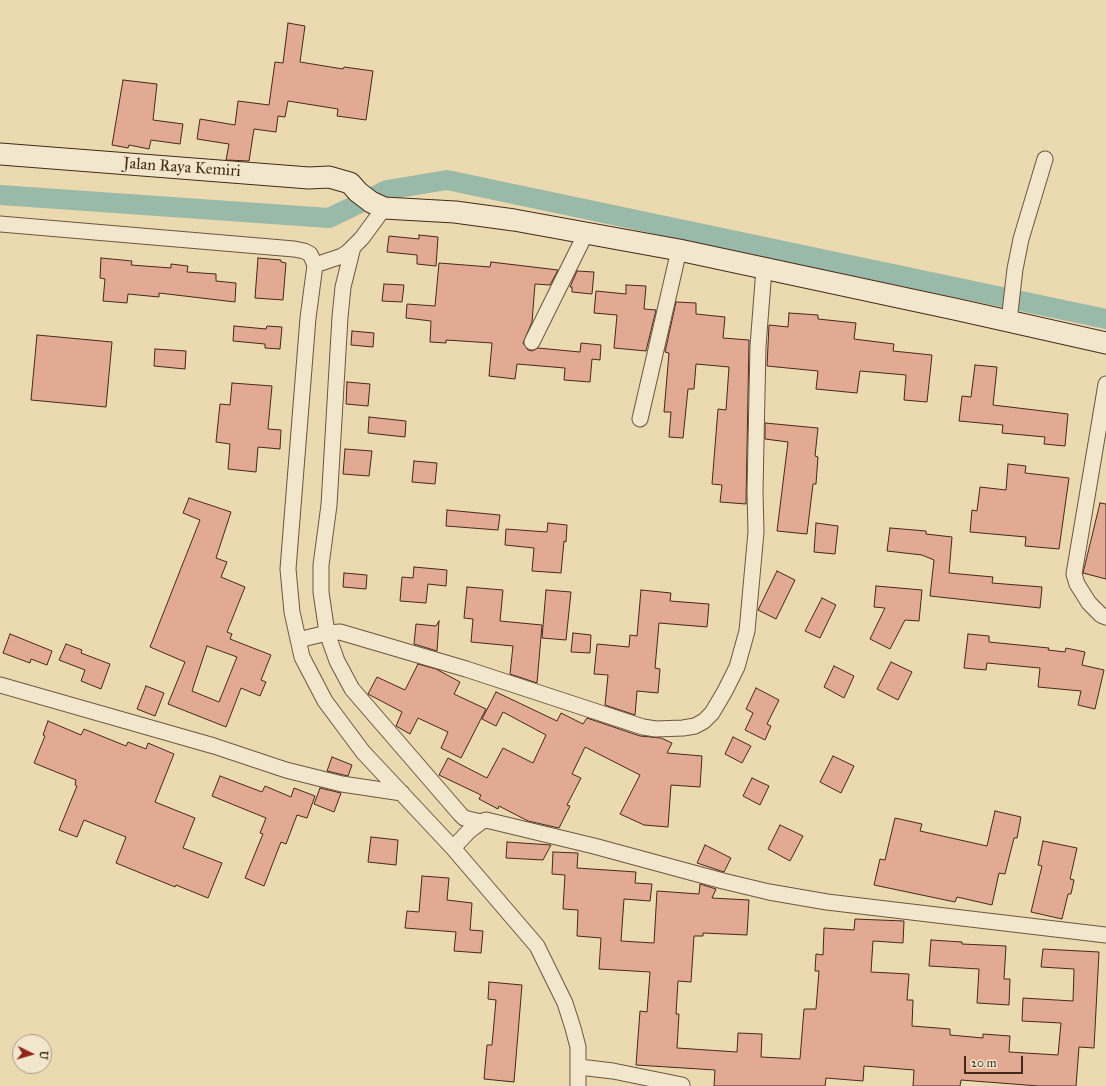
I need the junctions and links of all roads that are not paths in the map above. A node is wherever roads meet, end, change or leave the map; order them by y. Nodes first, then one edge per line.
1 (0, 154) edge
2 (1044, 159) dead end
3 (371, 201) junction
4 (0, 224) edge
5 (586, 233) junction
6 (679, 250) junction
7 (347, 251) junction
8 (319, 264) junction
9 (764, 269) junction
10 (1010, 311) junction
11 (532, 342) dead end
12 (1106, 343) edge
13 (1106, 384) edge
14 (640, 418) dead end
15 (1106, 617) edge
16 (324, 633) junction
17 (300, 639) junction
18 (0, 685) edge
19 (402, 793) junction
20 (481, 822) junction
21 (454, 846) junction
22 (1106, 935) edge
23 (582, 1068) junction
24 (682, 1085) dead end
25 (578, 1086) edge

1 - 3 main road, Jalan Raya Kemiri
2 - 10 street
3 - 5 main road
3 - 7 street
4 - 8 street
5 - 6 main road
5 - 11 street
6 - 9 main road
6 - 14 street
7 - 8 street
7 - 16 street
8 - 17 street
9 - 10 main road
9 - 16 street
10 - 12 main road
13 - 15 street
16 - 17 street
16 - 20 street
17 - 19 street
18 - 19 street
19 - 21 street
20 - 21 street
20 - 22 street
21 - 23 street
23 - 24 street
23 - 25 street

